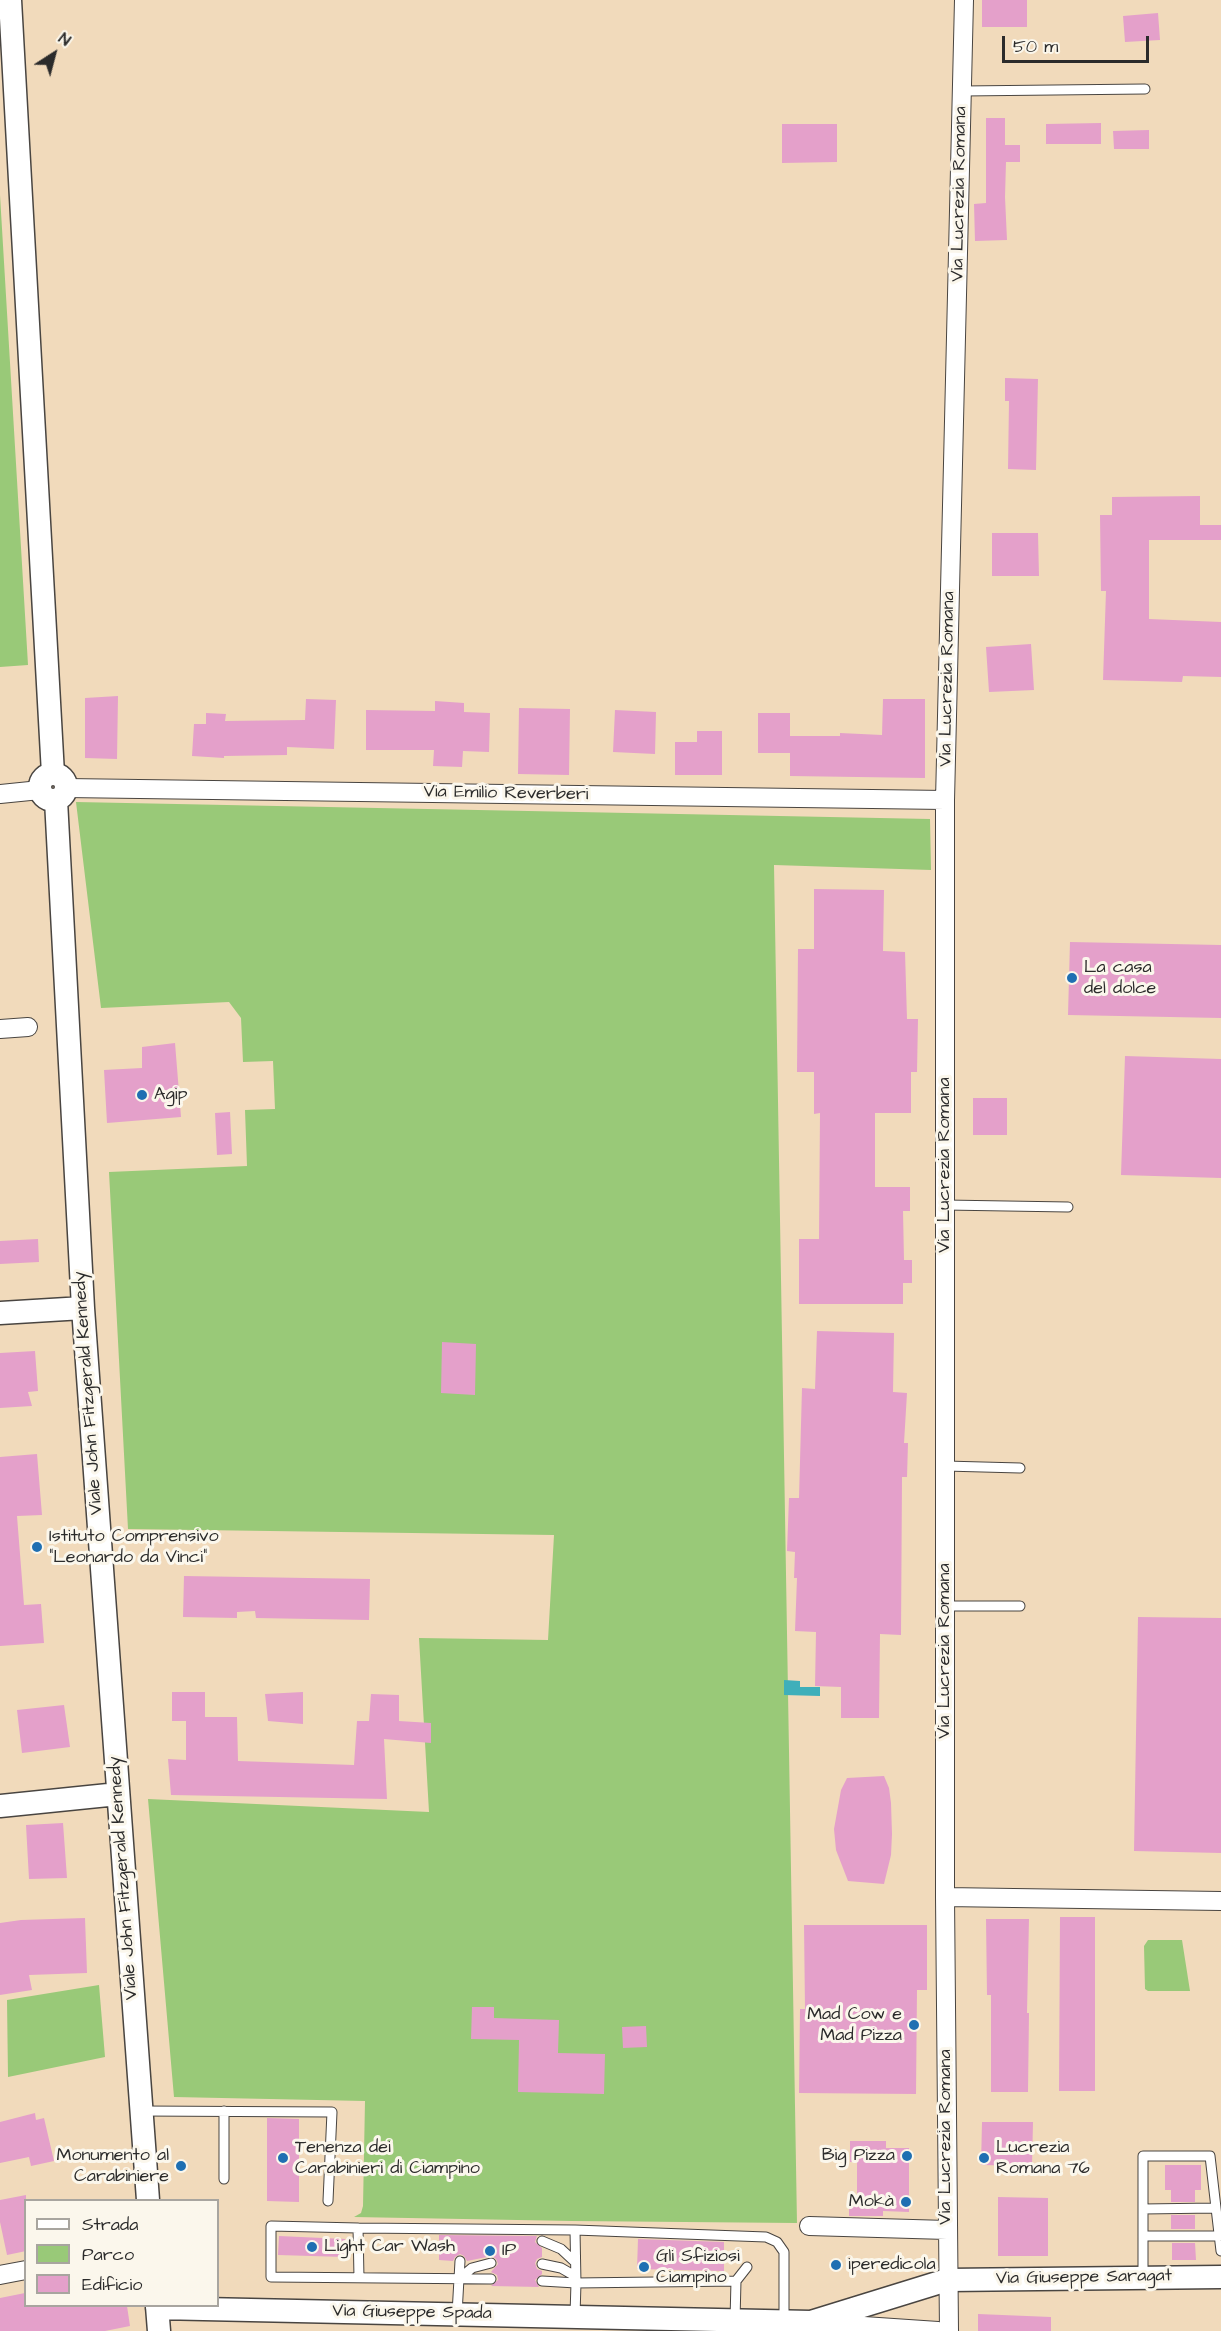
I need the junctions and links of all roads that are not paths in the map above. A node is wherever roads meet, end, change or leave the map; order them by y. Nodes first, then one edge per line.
1 (10, 0) edge
2 (964, 0) edge
3 (1145, 89) dead end
4 (963, 91) junction
5 (54, 788) junction
6 (0, 794) edge
7 (945, 800) junction
8 (28, 1027) dead end
9 (0, 1029) edge
10 (945, 1205) junction
11 (1068, 1207) dead end
12 (83, 1308) junction
13 (0, 1313) edge
14 (945, 1466) junction
15 (1020, 1468) dead end
16 (945, 1606) junction
17 (1020, 1606) dead end
18 (118, 1794) junction
19 (0, 1806) edge
20 (945, 1897) junction
21 (1221, 1901) edge
22 (224, 2111) junction
23 (141, 2112) junction
24 (224, 2179) dead end
25 (148, 2199) edge
26 (328, 2201) dead end
27 (1215, 2208) junction
28 (1143, 2209) junction
29 (809, 2226) dead end
30 (358, 2228) junction
31 (575, 2230) junction
32 (946, 2230) junction
33 (1143, 2236) junction
34 (1219, 2236) junction
35 (542, 2241) dead end
36 (1221, 2251) edge
37 (460, 2261) dead end
38 (575, 2262) junction
39 (491, 2263) dead end
40 (542, 2264) dead end
41 (747, 2267) dead end
42 (24, 2270) edge
43 (0, 2275) edge
44 (1221, 2277) edge
45 (359, 2278) junction
46 (1143, 2278) junction
47 (459, 2279) junction
48 (491, 2279) dead end
49 (575, 2279) junction
50 (947, 2280) junction
51 (542, 2281) dead end
52 (736, 2281) junction
53 (157, 2307) edge
54 (457, 2314) junction
55 (575, 2317) junction
56 (735, 2320) junction
57 (784, 2322) junction
58 (812, 2322) junction
59 (159, 2331) edge
60 (938, 2331) edge
61 (949, 2331) edge

1 - 5 street, Viale John Fitzgerald Kennedy
2 - 4 street, Via Lucrezia Romana
3 - 4 lane
4 - 7 street, Via Lucrezia Romana
5 - 6 street, Via Emilio Reverberi
5 - 7 street, Via Emilio Reverberi
5 - 12 street, Viale John Fitzgerald Kennedy
7 - 10 street, Via Lucrezia Romana
8 - 9 street
10 - 11 lane
10 - 14 street, Via Lucrezia Romana
12 - 13 street
12 - 18 street, Viale John Fitzgerald Kennedy
14 - 15 lane
14 - 16 street, Via Lucrezia Romana
16 - 17 lane
16 - 20 street, Via Lucrezia Romana
18 - 19 street
18 - 23 street, Viale John Fitzgerald Kennedy
20 - 21 street
20 - 32 street, Via Lucrezia Romana
22 - 23 lane
22 - 24 lane
22 - 26 lane
23 - 25 street, Viale John Fitzgerald Kennedy
27 - 28 lane
27 - 28 lane
27 - 34 lane
28 - 33 lane
29 - 32 street
30 - 31 lane
30 - 45 lane
30 - 45 lane
31 - 38 lane
31 - 57 lane
32 - 50 street, Via Lucrezia Romana
33 - 34 lane
33 - 46 lane
34 - 36 lane
35 - 38 lane
37 - 47 lane
38 - 49 lane
39 - 47 lane
40 - 49 lane
41 - 52 lane
42 - 43 street
44 - 46 street, Via Giuseppe Saragat
45 - 47 lane
46 - 50 street, Via Giuseppe Saragat
47 - 48 lane
47 - 54 lane
49 - 51 lane
49 - 52 lane
49 - 55 lane
50 - 58 street, Via Giuseppe Spada
50 - 61 street, Via Lucrezia Romana
52 - 56 lane
53 - 54 street, Via Giuseppe Spada
53 - 59 street
54 - 55 street, Via Giuseppe Spada
55 - 56 street, Via Giuseppe Spada
56 - 57 street, Via Giuseppe Spada
57 - 58 street, Via Giuseppe Spada
58 - 60 street, Via Giuseppe Spada

